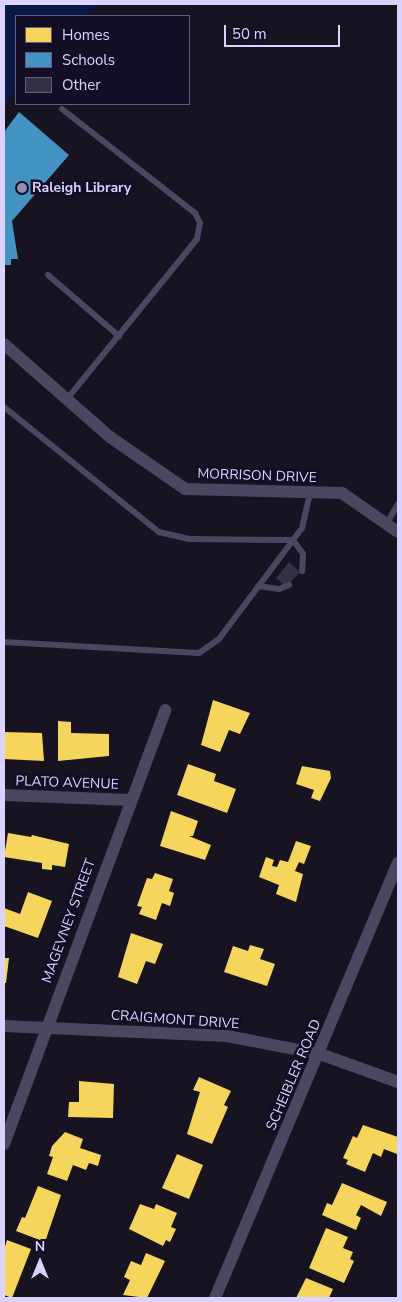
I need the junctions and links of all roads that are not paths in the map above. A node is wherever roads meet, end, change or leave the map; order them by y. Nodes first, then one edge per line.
1 (62, 108) dead end
2 (48, 275) dead end
3 (119, 336) junction
4 (4, 344) edge
5 (67, 399) junction
6 (4, 407) edge
7 (310, 493) junction
8 (398, 504) edge
9 (387, 524) junction
10 (398, 532) edge
11 (293, 540) junction
12 (302, 571) dead end
13 (289, 585) dead end
14 (258, 586) junction
15 (4, 642) edge
16 (165, 710) dead end
17 (4, 795) edge
18 (130, 800) junction
19 (398, 863) edge
20 (4, 1026) edge
21 (45, 1027) junction
22 (320, 1054) junction
23 (398, 1082) edge
24 (4, 1144) edge
25 (215, 1298) edge

1 - 3 lane
2 - 3 lane
3 - 5 lane
4 - 5 street, MORRISON DRIVE
5 - 7 street, MORRISON DRIVE
6 - 11 lane
7 - 9 street, MORRISON DRIVE
7 - 11 lane
8 - 9 lane
9 - 10 street, MORRISON DRIVE
11 - 12 lane
11 - 14 lane
13 - 14 lane
14 - 15 lane
16 - 18 street, MAGEVNEY STREET
17 - 18 street, PLATO AVENUE
18 - 21 street, MAGEVNEY STREET
19 - 22 street, SCHEIBLER ROAD
20 - 21 street, CRAIGMONT DRIVE
21 - 22 street, CRAIGMONT DRIVE
21 - 24 street, MAGEVNEY STREET
22 - 23 street, CRAIGMONT DRIVE
22 - 25 street, SCHEIBLER ROAD

